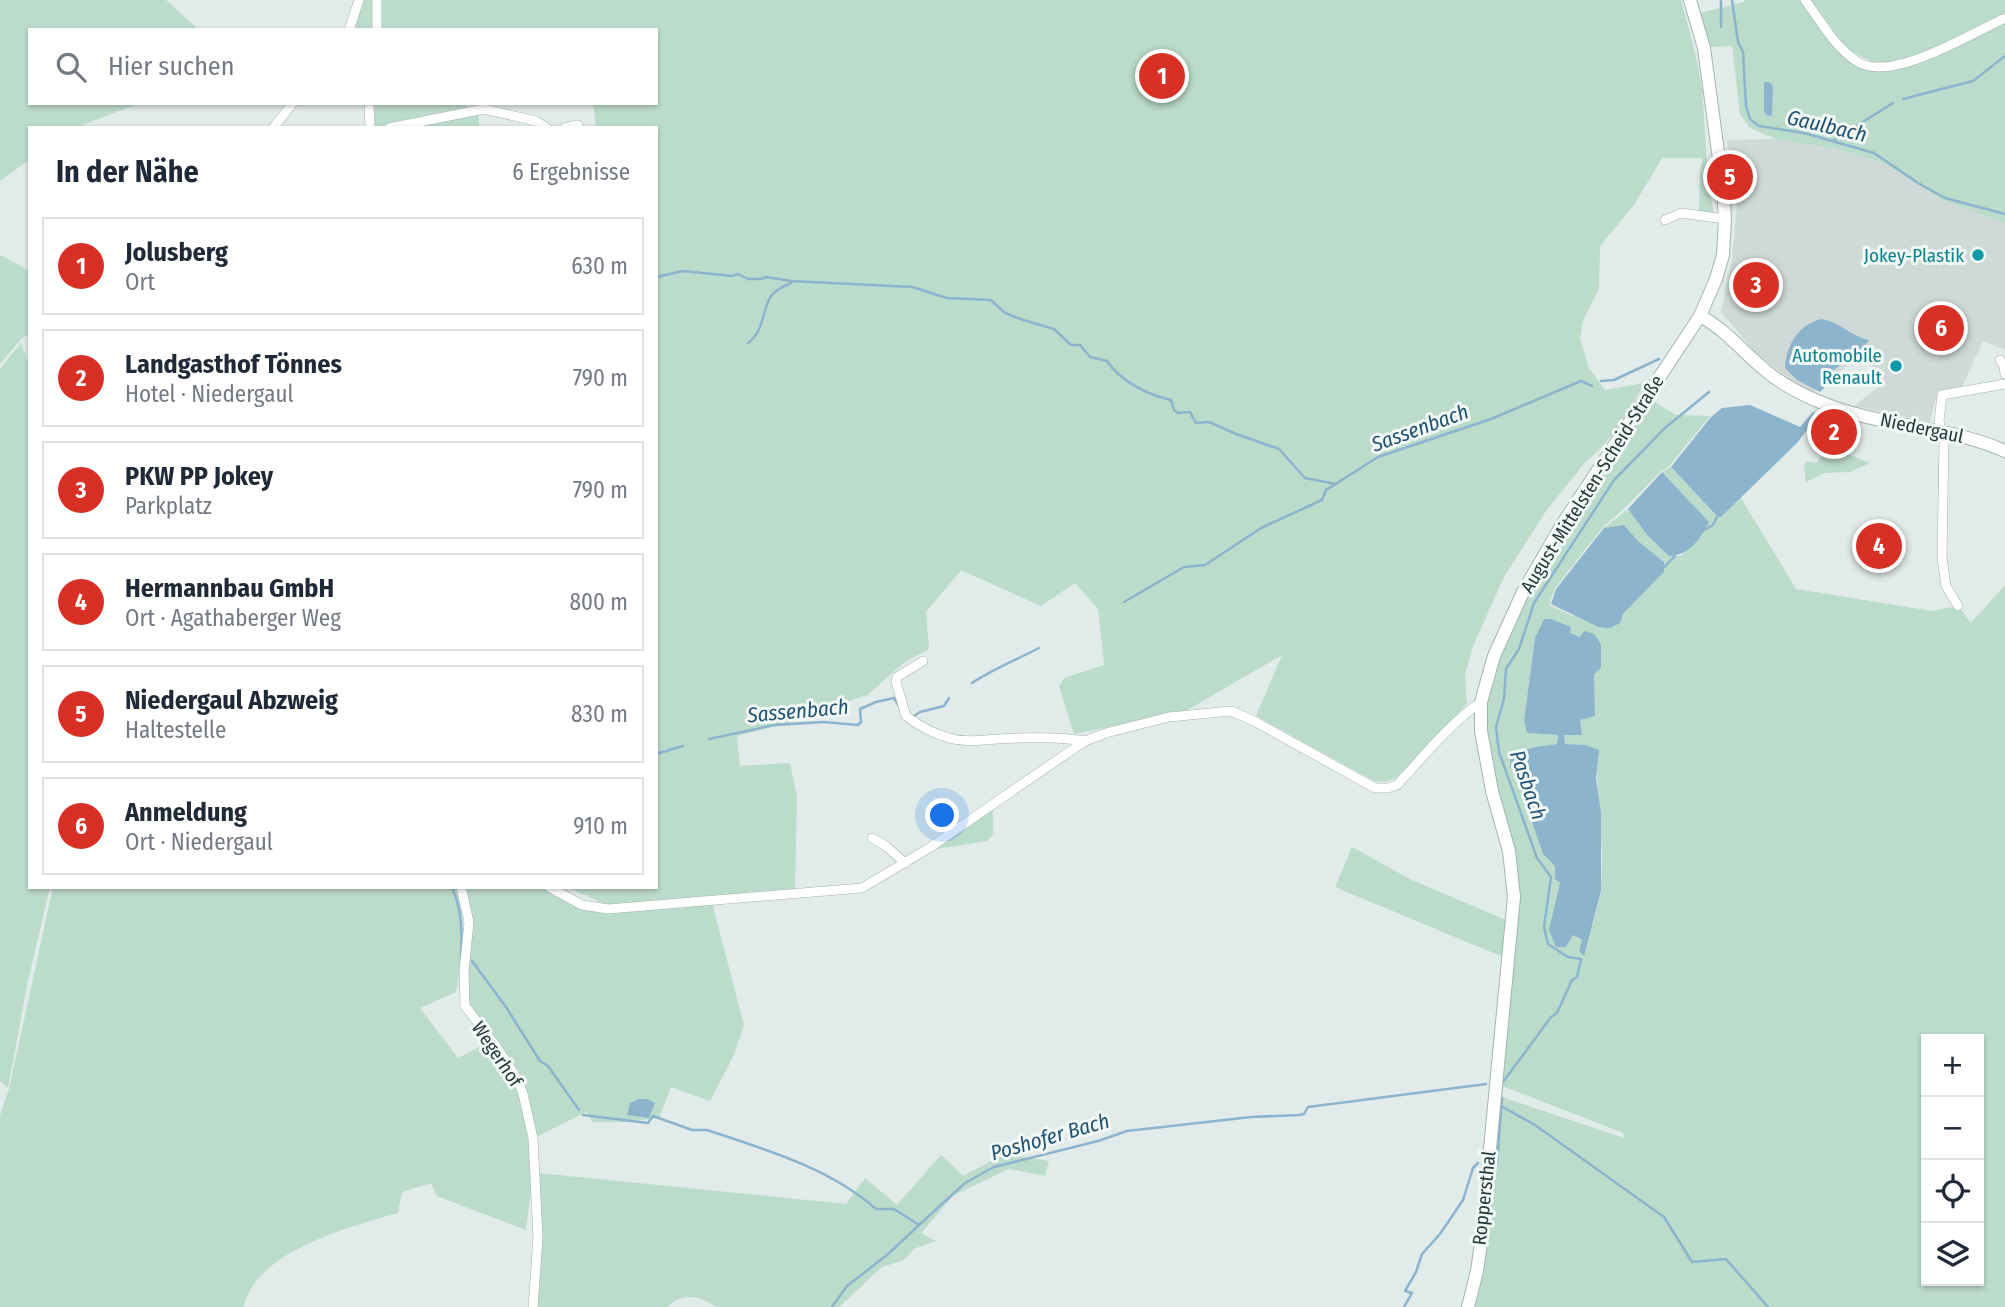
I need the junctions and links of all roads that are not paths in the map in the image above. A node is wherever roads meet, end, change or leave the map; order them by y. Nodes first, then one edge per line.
1 (359, 0) edge
2 (377, 0) edge
3 (1690, 0) edge
4 (1805, 0) edge
5 (2005, 18) edge
6 (350, 28) edge
7 (377, 28) edge
8 (291, 105) edge
9 (369, 105) edge
10 (578, 125) dead end
11 (275, 126) edge
12 (370, 126) edge
13 (398, 126) edge
14 (544, 126) edge
15 (573, 126) edge
16 (1725, 219) junction
17 (1665, 220) dead end
18 (1700, 316) junction
19 (2000, 360) dead end
20 (2005, 374) edge
21 (2005, 384) edge
22 (1942, 432) junction
23 (2005, 451) edge
24 (1958, 606) dead end
25 (923, 661) dead end
26 (1481, 702) junction
27 (1085, 741) junction
28 (872, 838) dead end
29 (905, 863) junction
30 (461, 889) edge
31 (553, 889) edge
32 (1495, 1089) joint
33 (533, 1307) edge
34 (1468, 1307) edge

1 - 6 street
2 - 7 street
3 - 16 main road, August-Mittelsten-Scheid-Straße
4 - 5 street
8 - 11 street
9 - 12 street
10 - 15 street
13 - 14 street
16 - 17 street
16 - 18 main road, August-Mittelsten-Scheid-Straße
18 - 22 main road, Niedergaul
18 - 26 main road, August-Mittelsten-Scheid-Straße
19 - 20 street
21 - 22 street
22 - 23 main road, Niedergaul
22 - 24 street
25 - 27 street
26 - 27 street
26 - 32 main road, August-Mittelsten-Scheid-Straße
27 - 29 street
28 - 29 street
29 - 31 street
30 - 33 street, Wegerhof
32 - 34 main road, Roppersthal

